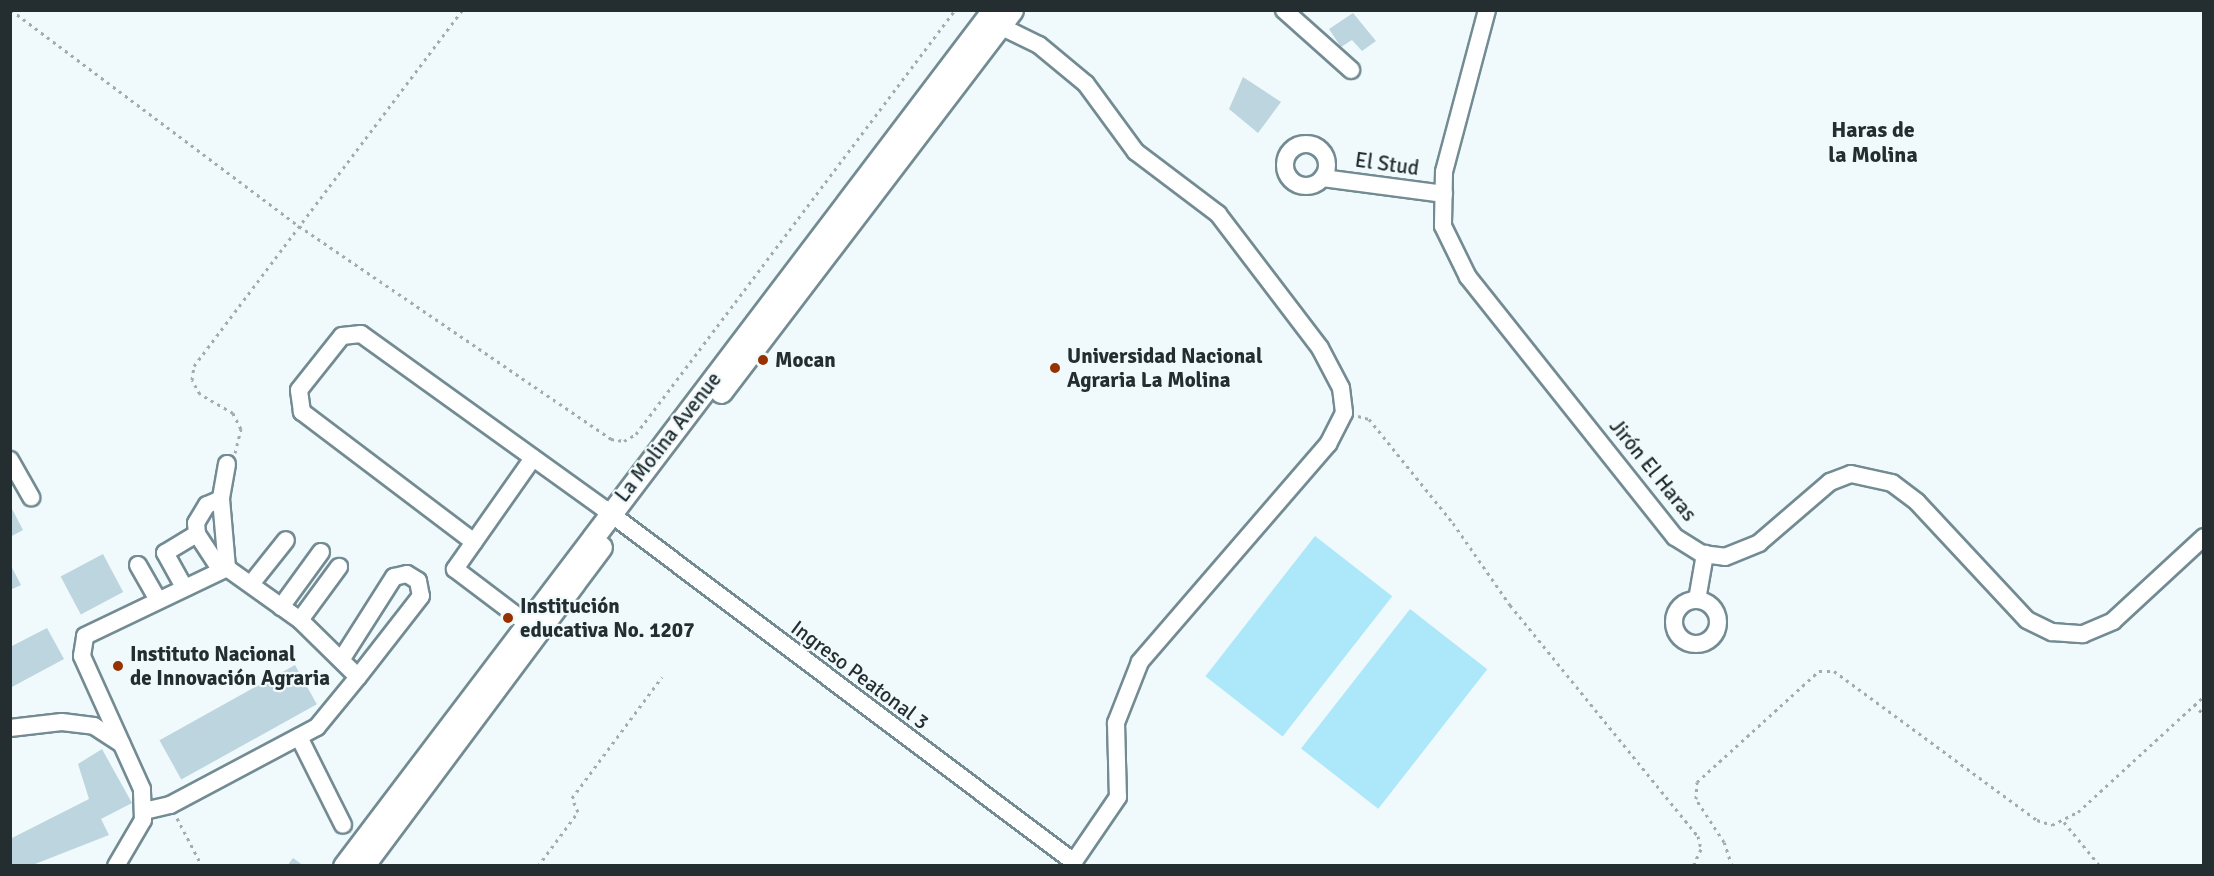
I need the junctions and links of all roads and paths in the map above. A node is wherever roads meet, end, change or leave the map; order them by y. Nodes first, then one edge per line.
1 (11, 10) edge
2 (462, 10) edge
3 (955, 10) edge
4 (1284, 10) edge
5 (1487, 10) edge
6 (1001, 16) edge
7 (1352, 70) dead end
8 (1323, 178) dead end
9 (1444, 194) junction
10 (299, 226) junction
11 (1344, 413) junction
12 (533, 458) junction
13 (10, 460) edge
14 (227, 464) joint
15 (31, 497) dead end
16 (221, 499) junction
17 (615, 517) junction
18 (197, 534) junction
19 (2204, 537) edge
20 (286, 540) dead end
21 (474, 542) junction
22 (321, 552) dead end
23 (1705, 554) junction
24 (138, 565) dead end
25 (339, 567) dead end
26 (223, 568) junction
27 (251, 584) junction
28 (184, 587) junction
29 (158, 600) junction
30 (1696, 600) dead end
31 (280, 607) junction
32 (300, 620) junction
33 (532, 627) junction
34 (343, 657) junction
35 (358, 676) junction
36 (662, 677) dead end
37 (2204, 696) edge
38 (2194, 704) junction
39 (2204, 715) edge
40 (10, 728) edge
41 (298, 737) junction
42 (122, 745) junction
43 (170, 805) junction
44 (145, 811) junction
45 (2064, 822) junction
46 (343, 825) dead end
47 (1072, 864) edge
48 (116, 866) edge
49 (202, 866) edge
50 (344, 866) edge
51 (363, 866) edge
52 (537, 866) edge
53 (1693, 866) edge
54 (1732, 866) edge
55 (2100, 866) edge

1 - 10 path
2 - 10 path
3 - 10 path
4 - 7 street
5 - 9 street, Jirón El Haras
6 - 11 street
6 - 17 main road, La Molina Avenue
8 - 9 street, El Stud
9 - 23 street, Jirón El Haras
10 - 14 path
11 - 47 street
11 - 53 path
12 - 17 street, Ingreso Peatonal 3
12 - 21 street
12 - 21 street, Ingreso Peatonal 3
13 - 15 street
14 - 16 street
16 - 18 street
16 - 26 street
17 - 33 main road, La Molina Avenue
17 - 47 street, Ingreso Peatonal 3
18 - 26 street
18 - 28 street
19 - 23 street
20 - 27 street
21 - 33 street
22 - 31 street
23 - 30 street
24 - 29 street
25 - 32 street
26 - 27 street
26 - 28 street
27 - 31 street
28 - 29 street
29 - 42 street
31 - 32 street
32 - 34 street
33 - 50 main road, La Molina Avenue
33 - 51 main road, La Molina Avenue
34 - 35 street
34 - 35 street
35 - 41 street
36 - 52 path
37 - 38 path
38 - 39 path
38 - 45 path
40 - 42 street
41 - 43 street
41 - 46 street
42 - 44 street
43 - 44 street
43 - 49 path
44 - 48 street
45 - 54 path
45 - 55 path

